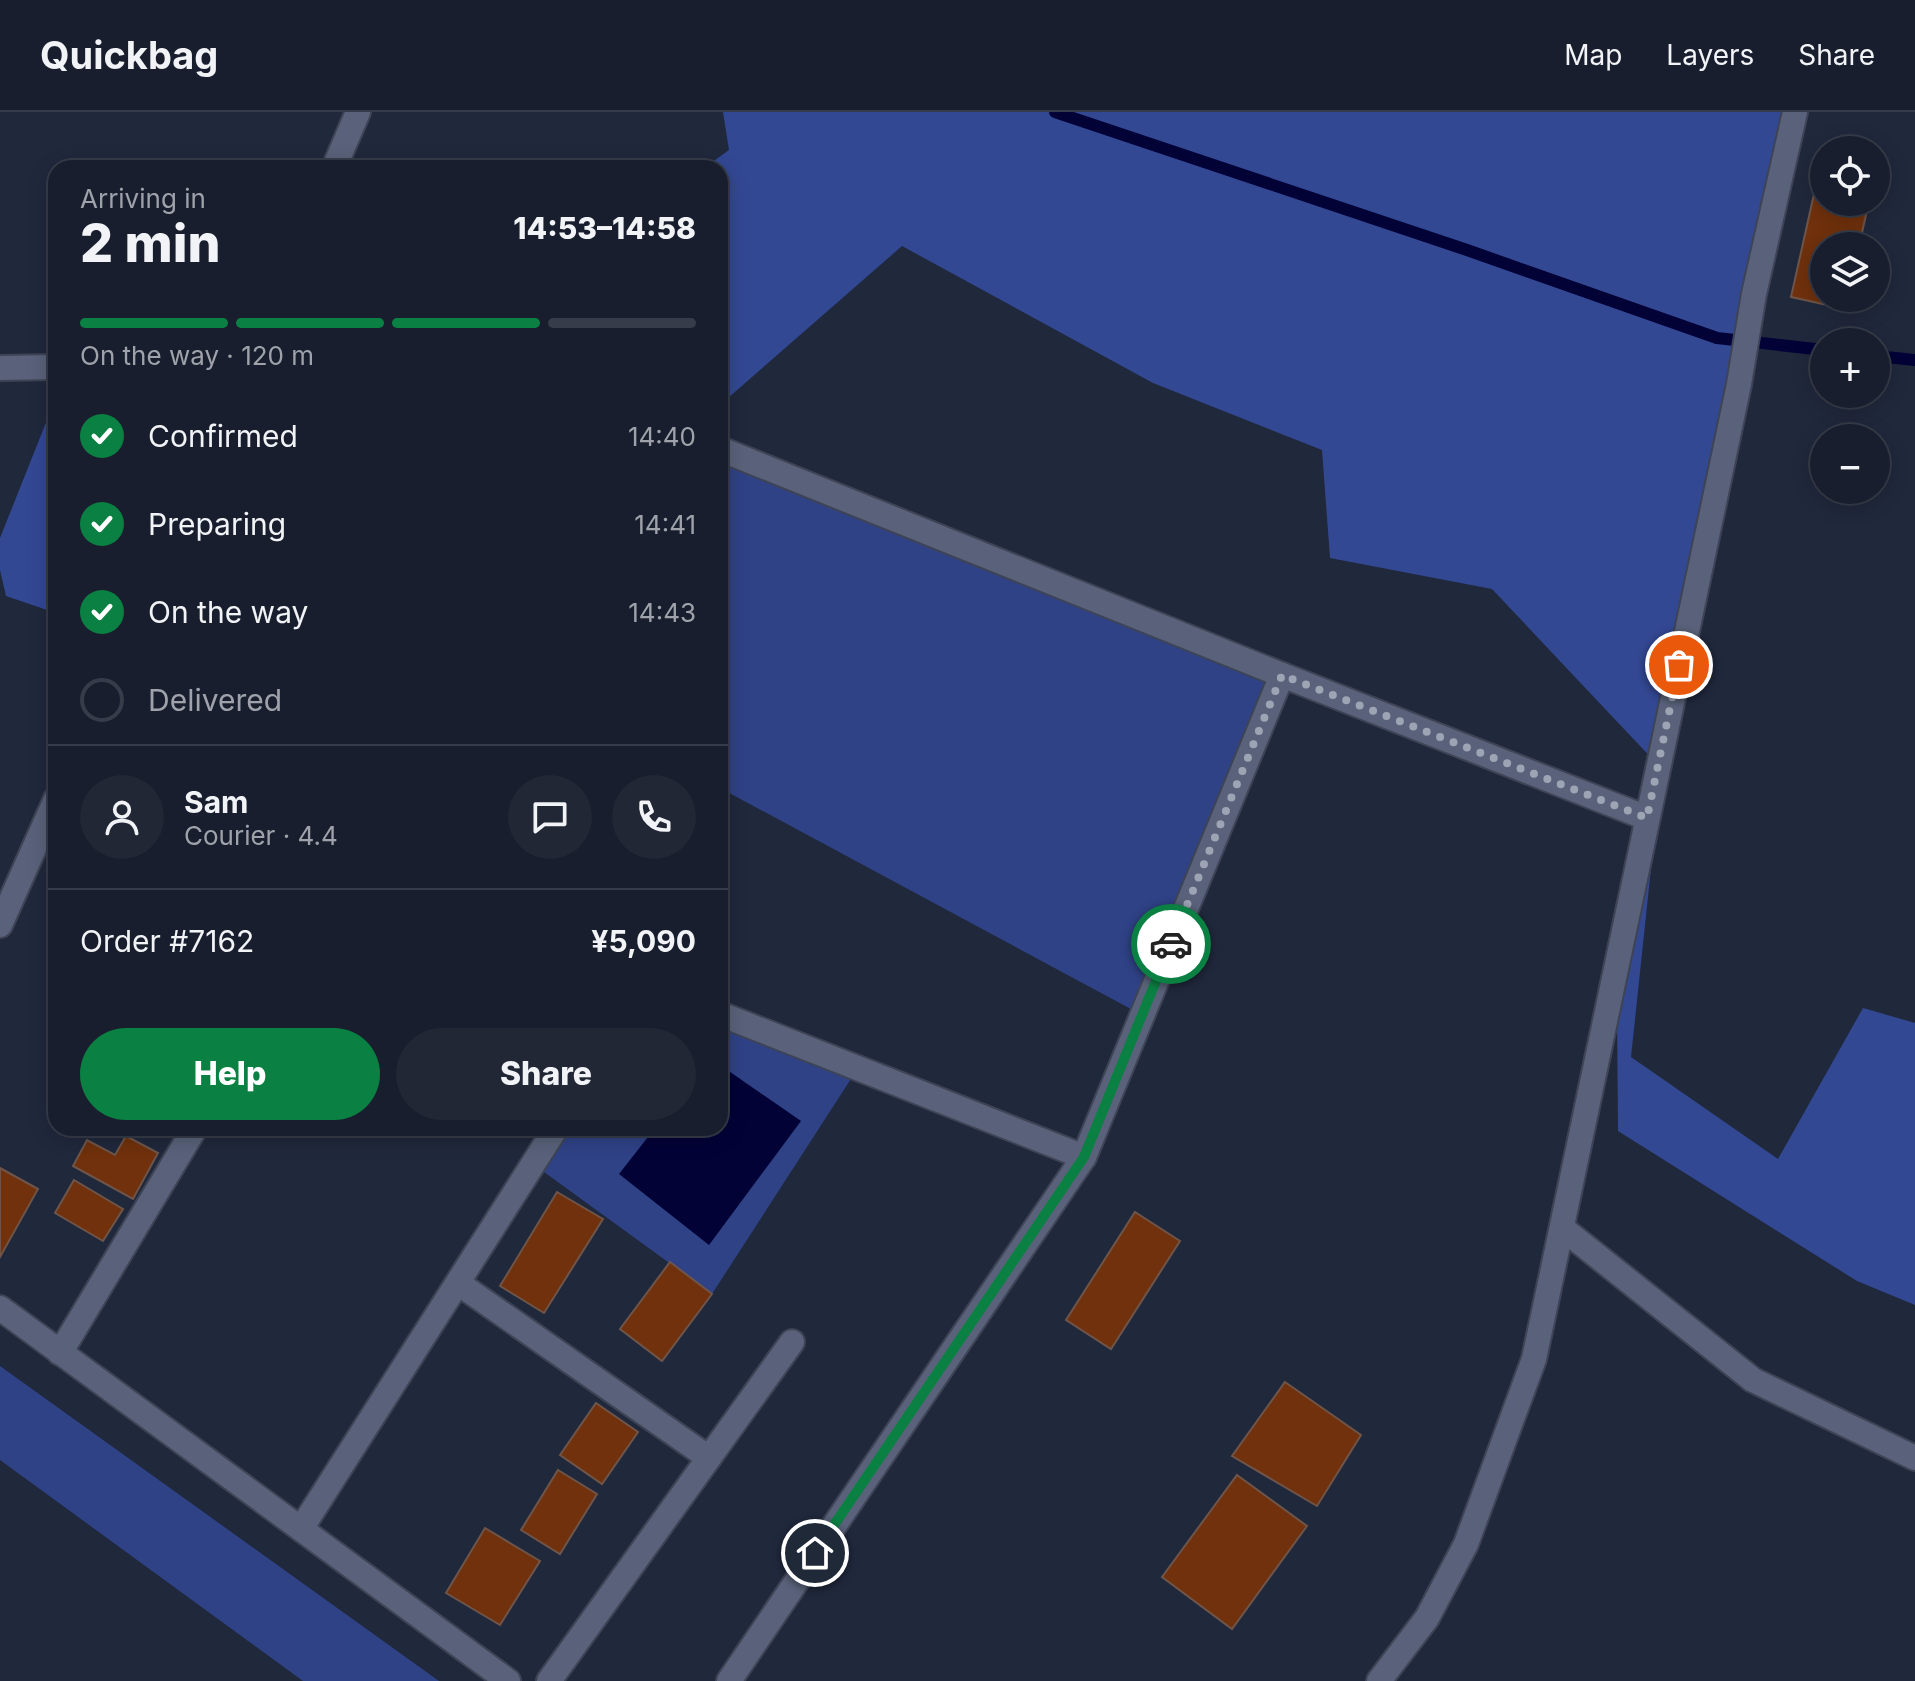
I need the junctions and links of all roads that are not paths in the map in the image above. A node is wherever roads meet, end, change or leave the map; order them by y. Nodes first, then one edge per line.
1 (358, 112) edge
2 (1795, 112) edge
3 (337, 160) edge
4 (48, 367) edge
5 (0, 368) edge
6 (728, 452) edge
7 (1282, 675) junction
8 (48, 817) edge
9 (1647, 818) junction
10 (0, 925) edge
11 (728, 1017) edge
12 (190, 1136) edge
13 (551, 1136) edge
14 (1084, 1157) junction
15 (1562, 1228) junction
16 (458, 1283) junction
17 (0, 1308) edge
18 (792, 1342) dead end
19 (60, 1353) junction
20 (709, 1458) junction
21 (1915, 1458) edge
22 (301, 1529) junction
23 (508, 1681) edge
24 (549, 1681) edge
25 (729, 1681) edge
26 (1379, 1681) edge

1 - 3 street
2 - 9 street
4 - 5 street
6 - 7 street
7 - 9 street
7 - 14 street
8 - 10 street
9 - 15 street
11 - 14 street
12 - 19 street
13 - 16 street
14 - 25 street
15 - 21 street
15 - 26 street
16 - 20 street
16 - 22 street
17 - 19 street
18 - 20 street
19 - 22 street
20 - 24 street
22 - 23 street

